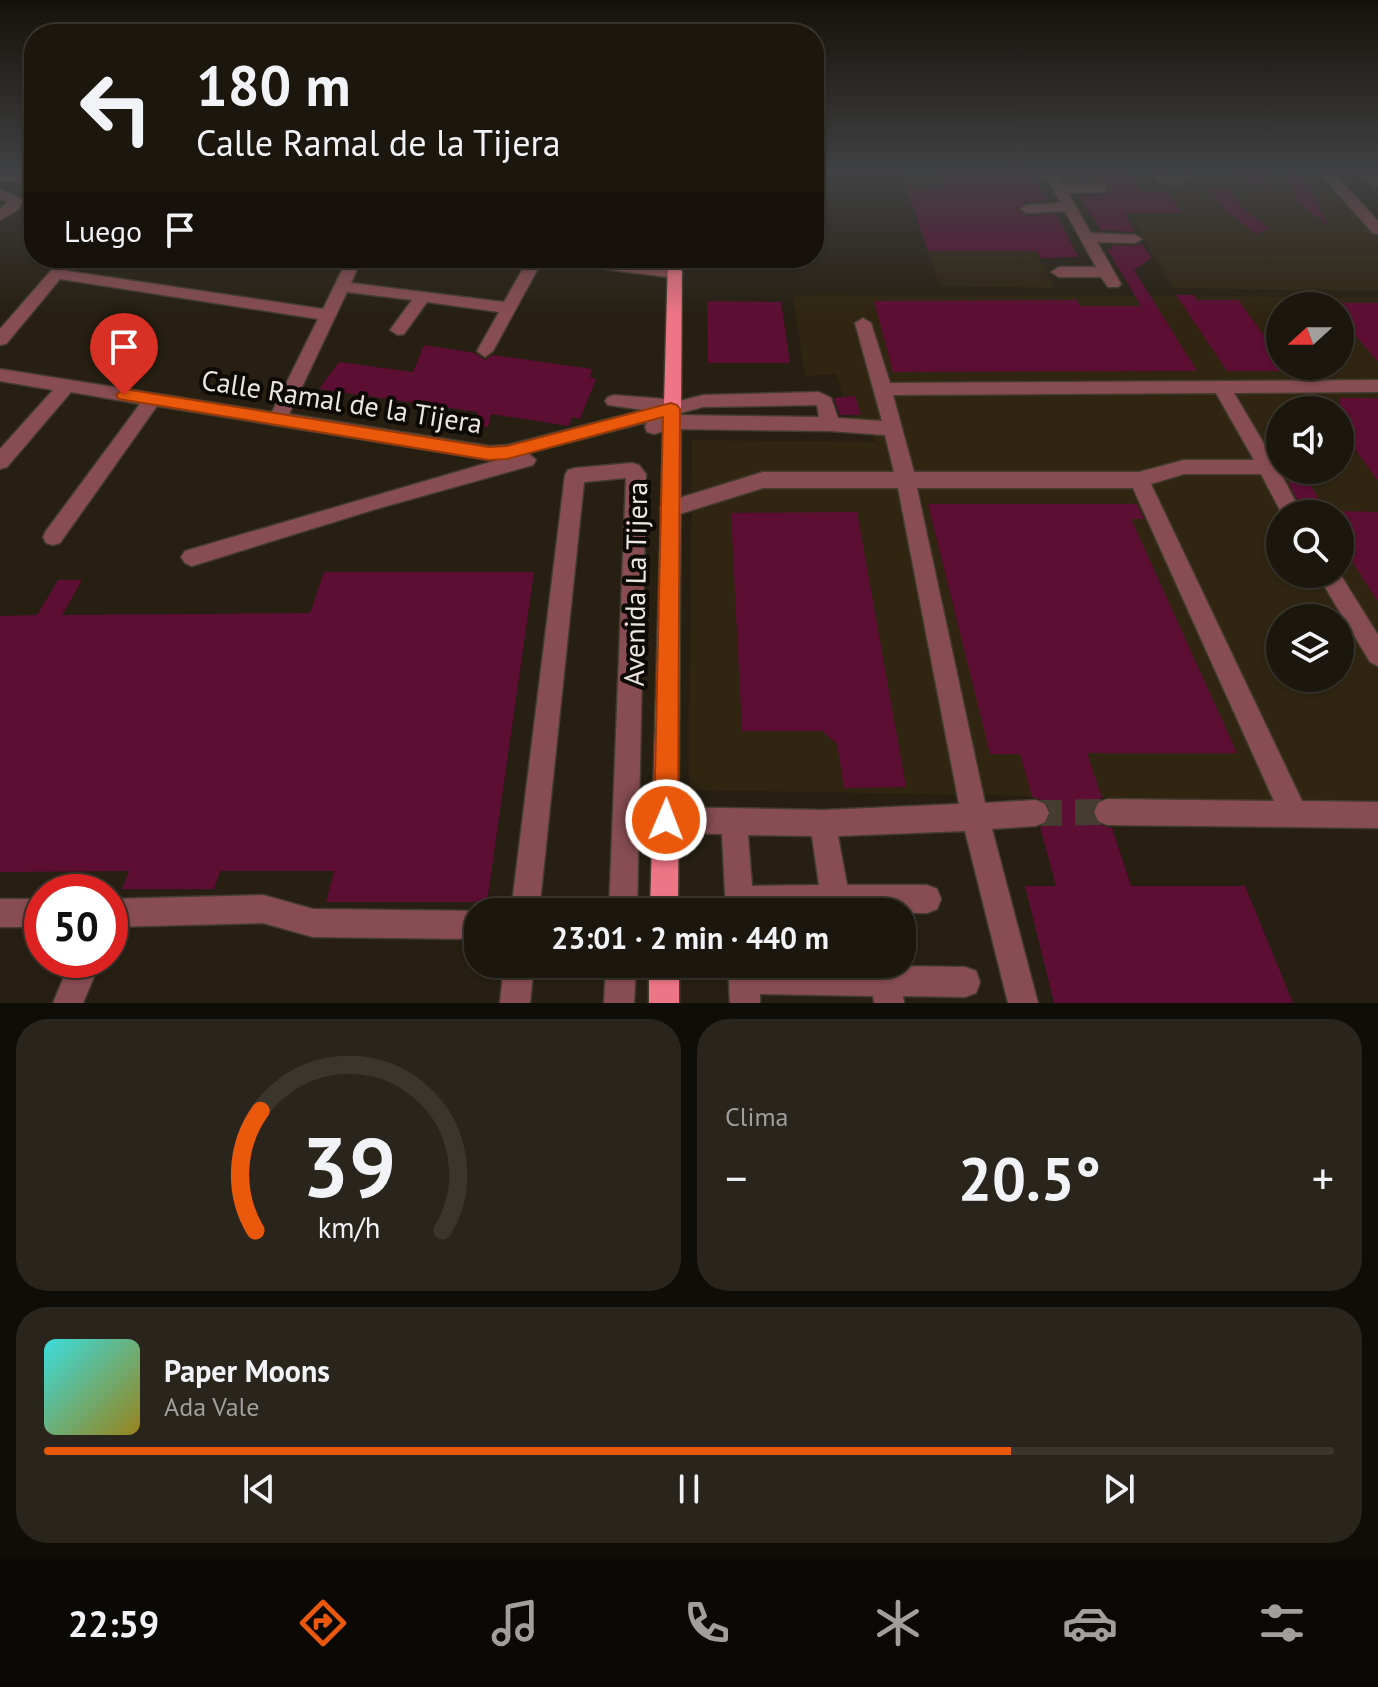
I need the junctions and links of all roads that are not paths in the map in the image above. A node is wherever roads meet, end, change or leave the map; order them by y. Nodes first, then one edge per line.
1 (1077, 221) edge
2 (1086, 237) junction
3 (1135, 239) dead end
4 (62, 268) edge
5 (350, 268) edge
6 (531, 268) edge
7 (675, 268) edge
8 (1059, 272) dead end
9 (57, 274) junction
10 (341, 286) junction
11 (423, 297) junction
12 (509, 308) junction
13 (328, 315) junction
14 (863, 323) dead end
15 (398, 330) dead end
16 (0, 340) edge
17 (485, 351) dead end
18 (0, 375) edge
19 (67, 385) junction
20 (1378, 386) edge
21 (1221, 387) junction
22 (884, 389) junction
23 (153, 399) junction
24 (614, 401) dead end
25 (672, 412) junction
26 (278, 419) junction
27 (830, 424) junction
28 (893, 429) junction
29 (1266, 455) edge
30 (0, 462) edge
31 (1266, 466) edge
32 (905, 479) junction
33 (1139, 480) junction
34 (670, 509) junction
35 (53, 537) dead end
36 (192, 557) dead end
37 (1337, 588) edge
38 (1378, 655) edge
39 (1107, 812) tunnel mouth
40 (1036, 813) tunnel mouth
41 (1294, 814) junction
42 (1378, 815) edge
43 (975, 817) junction
44 (666, 820) junction
45 (734, 820) junction
46 (823, 823) junction
47 (665, 878) junction
48 (527, 898) edge
49 (623, 898) edge
50 (654, 898) edge
51 (664, 898) edge
52 (739, 898) edge
53 (835, 898) edge
54 (927, 899) dead end
55 (916, 900) edge
56 (0, 913) edge
57 (24, 913) edge
58 (128, 913) edge
59 (464, 925) edge
60 (78, 978) edge
61 (518, 978) edge
62 (620, 978) edge
63 (744, 982) edge
64 (965, 982) dead end
65 (886, 983) edge
66 (68, 1003) edge
67 (515, 1003) edge
68 (619, 1003) edge
69 (1023, 1003) edge

1 - 2 street
2 - 3 street
2 - 8 street
4 - 9 street
5 - 10 street
6 - 12 street
7 - 25 main road, Avenida La Tijera
9 - 13 street
9 - 16 street
10 - 11 street
10 - 13 street
11 - 12 street
11 - 15 street
12 - 17 street
13 - 26 street
14 - 22 street
18 - 19 street, Calle Ramal de la Tijera
19 - 23 street, Calle Ramal de la Tijera
19 - 30 street
20 - 21 street
21 - 22 street
21 - 29 street
22 - 28 street
23 - 26 street, Calle Ramal de la Tijera
23 - 35 street
24 - 25 street
25 - 26 street, Calle Ramal de la Tijera
25 - 27 street
25 - 27 street
25 - 34 main road, Avenida La Tijera
25 - 36 street
27 - 28 street
28 - 32 street
31 - 33 street
32 - 33 street
32 - 34 street
32 - 43 street
33 - 41 street
34 - 44 main road, Avenida La Tijera
37 - 38 street
39 - 41 street
40 - 43 street
41 - 42 street
43 - 46 street
43 - 69 street
44 - 45 street
44 - 47 main road, Avenida La Tijera
45 - 46 street
45 - 52 street
46 - 53 street
47 - 50 street
47 - 51 main road, Avenida La Tijera
48 - 49 street
54 - 55 street
56 - 57 street
58 - 59 street
60 - 66 street
61 - 67 street
62 - 68 street
63 - 65 street
64 - 65 street

